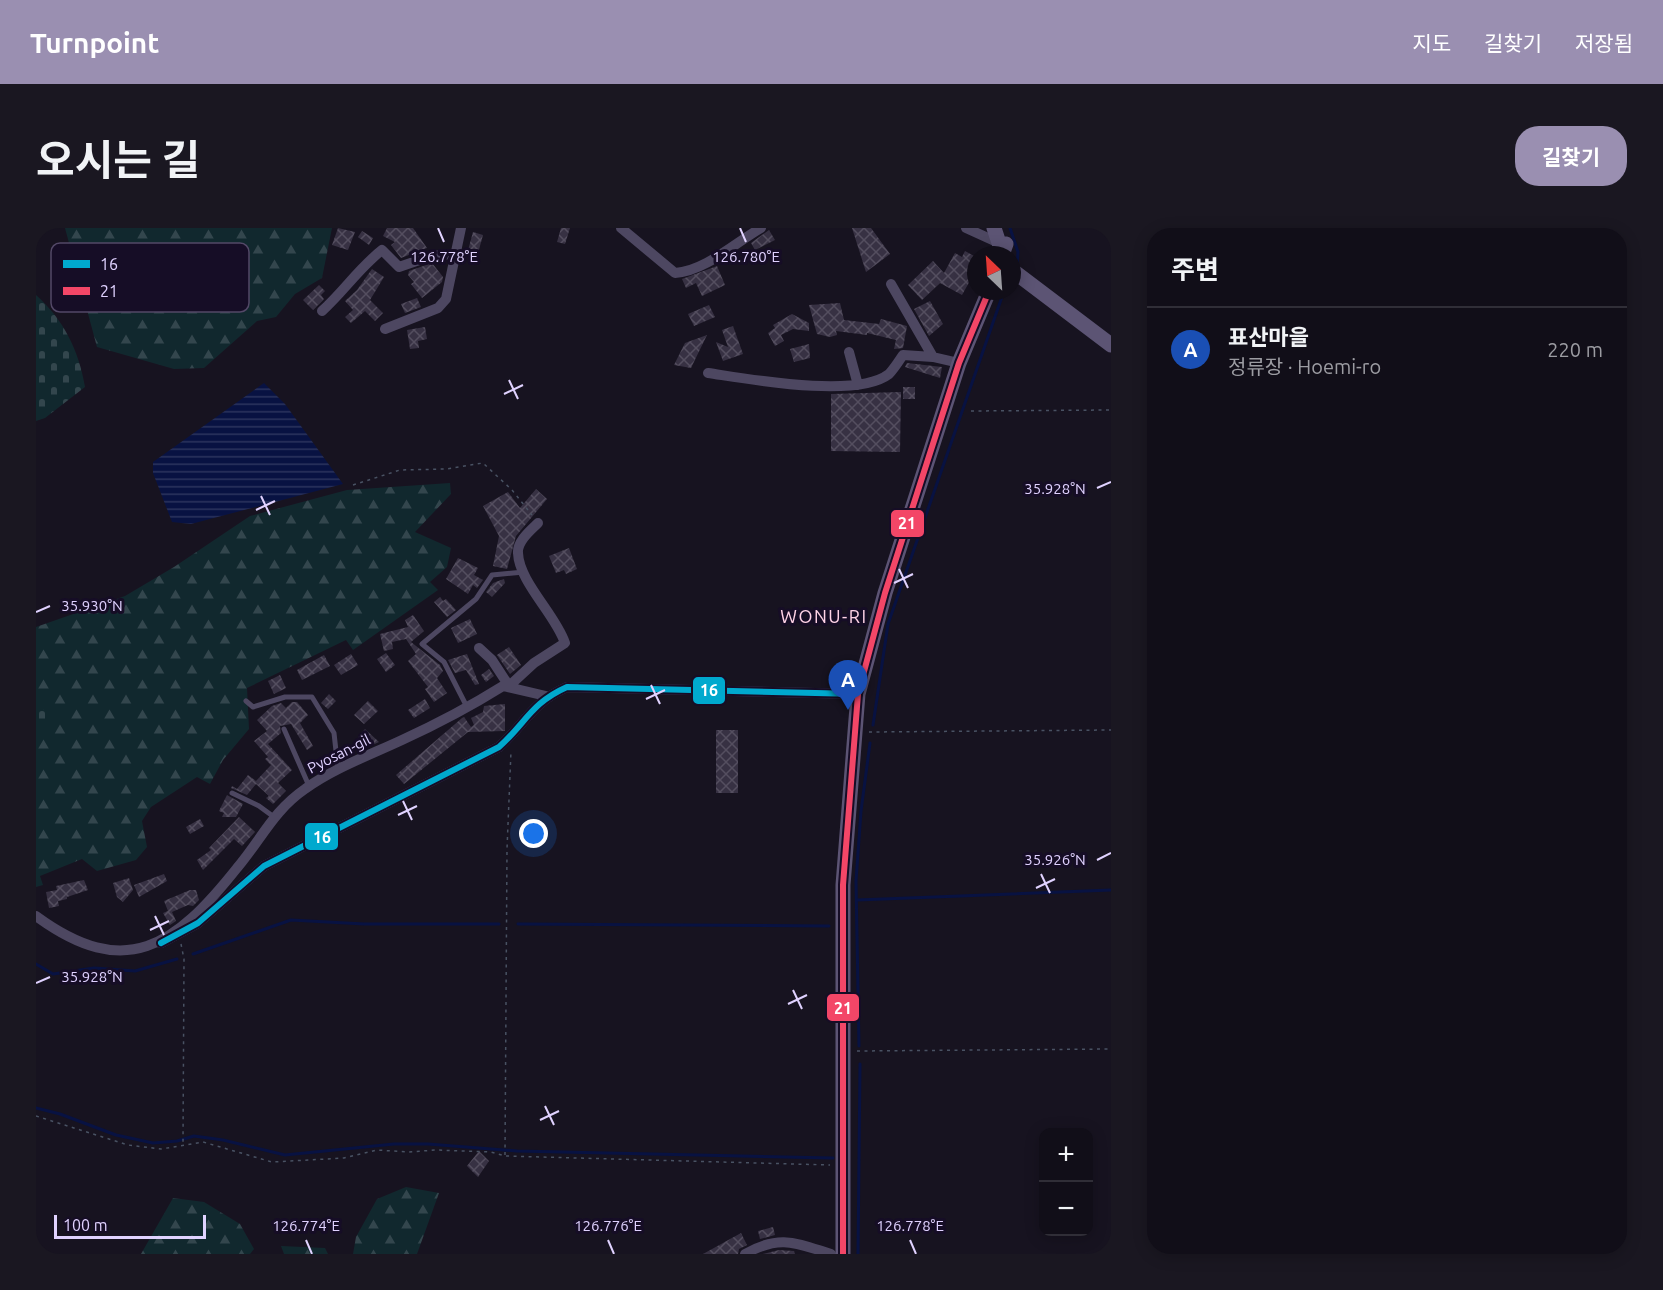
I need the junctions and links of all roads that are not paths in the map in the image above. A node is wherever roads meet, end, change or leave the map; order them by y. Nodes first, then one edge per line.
1 (460, 228) edge
2 (621, 228) edge
3 (761, 228) edge
4 (966, 228) edge
5 (994, 228) edge
6 (996, 246) edge
7 (1000, 246) edge
8 (453, 254) junction
9 (1021, 277) edge
10 (891, 284) dead end
11 (985, 300) edge
12 (322, 311) dead end
13 (385, 329) dead end
14 (1111, 345) edge
15 (849, 352) dead end
16 (933, 357) junction
17 (959, 363) junction
18 (708, 373) dead end
19 (858, 385) junction
20 (538, 523) road end
21 (524, 572) junction
22 (479, 648) dead end
23 (509, 686) junction
24 (858, 694) junction
25 (546, 696) junction
26 (246, 701) dead end
27 (467, 707) junction
28 (284, 729) dead end
29 (338, 770) junction
30 (309, 786) junction
31 (232, 793) dead end
32 (274, 817) junction
33 (36, 916) edge
34 (161, 942) junction
35 (745, 1254) edge
36 (831, 1254) edge
37 (843, 1254) edge

1 - 8 street
2 - 3 street
4 - 6 street
5 - 7 street
8 - 12 street
8 - 13 street
9 - 14 street
10 - 16 street
11 - 17 street
15 - 19 street
16 - 17 street
16 - 19 street
17 - 24 street
18 - 19 street
20 - 21 street
21 - 23 street, Pyosan-gil
21 - 27 lane
22 - 23 street
23 - 25 street
23 - 27 street, Pyosan-gil
24 - 25 street, Pyosan-gil
24 - 37 street
25 - 34 street, Pyosan-gil
26 - 29 lane
27 - 29 street, Pyosan-gil
28 - 30 lane
29 - 30 street, Pyosan-gil
30 - 32 street, Pyosan-gil
31 - 32 lane
32 - 34 street, Pyosan-gil
33 - 34 street, Pyosan-gil
35 - 36 street

